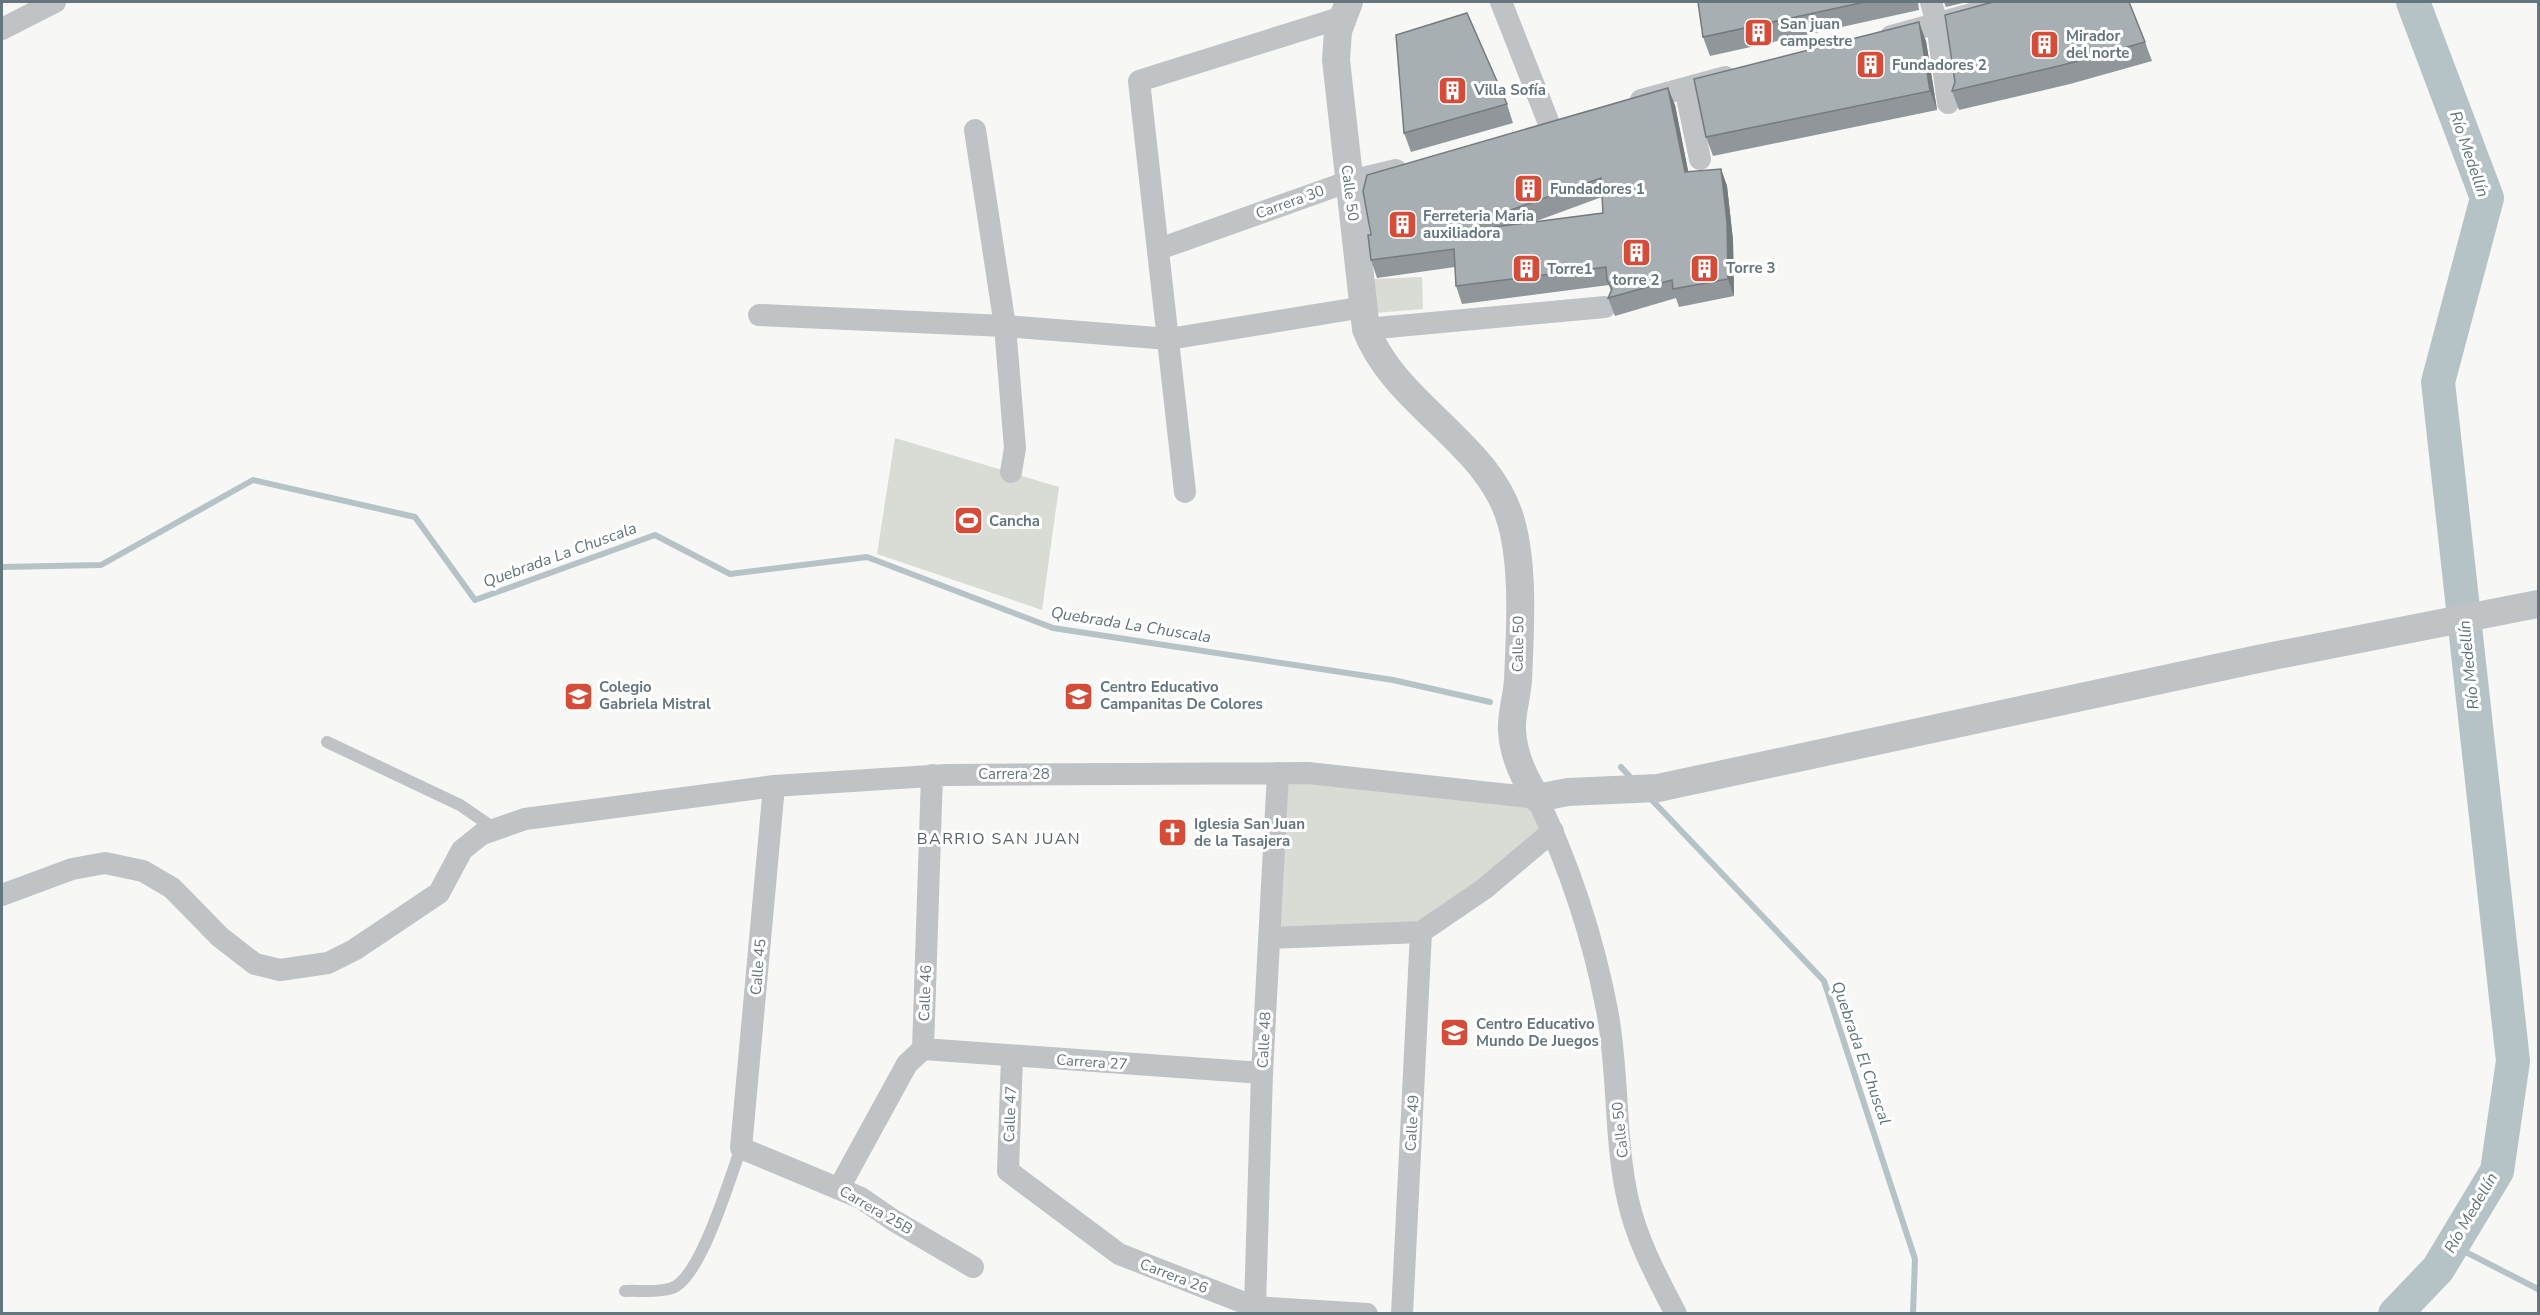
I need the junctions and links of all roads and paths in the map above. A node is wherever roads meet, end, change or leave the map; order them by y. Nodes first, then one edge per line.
1 (55, 2) edge
2 (1501, 2) edge
3 (1930, 2) edge
4 (2006, 3) edge
5 (1346, 9) edge
6 (1937, 24) junction
7 (2, 29) edge
8 (1868, 42) edge
9 (1743, 73) edge
10 (1685, 87) junction
11 (1948, 103) dead end
12 (1618, 107) edge
13 (1572, 120) edge
14 (1550, 126) junction
15 (975, 130) dead end
16 (1527, 133) edge
17 (1700, 159) dead end
18 (1414, 165) edge
19 (1350, 181) junction
20 (1159, 249) junction
21 (1605, 307) edge
22 (759, 315) dead end
23 (1365, 318) junction
24 (1005, 326) junction
25 (1169, 339) junction
26 (1011, 472) dead end
27 (1185, 492) dead end
28 (2538, 604) edge
29 (327, 742) dead end
30 (1278, 773) junction
31 (932, 775) junction
32 (774, 786) junction
33 (1537, 798) junction
34 (495, 830) junction
35 (1553, 831) junction
36 (2, 895) edge
37 (1421, 932) junction
38 (1269, 938) junction
39 (922, 1048) junction
40 (1012, 1057) junction
41 (1262, 1073) junction
42 (741, 1148) junction
43 (1008, 1171) joint
44 (839, 1188) junction
45 (973, 1267) dead end
46 (625, 1291) dead end
47 (1255, 1307) junction
48 (1366, 1314) edge
49 (1402, 1314) edge
50 (1676, 1314) edge

1 - 7 street
2 - 14 street
3 - 6 street
4 - 6 street
5 - 19 street, Calle 50
5 - 20 street
6 - 8 street
6 - 11 street
9 - 10 street
10 - 12 street
10 - 17 street
13 - 14 street
14 - 16 street
15 - 24 street
18 - 19 street, Carrera 30
19 - 20 street, Carrera 30
19 - 23 street, Calle 50
20 - 25 street
21 - 23 street
22 - 24 street
23 - 25 street
23 - 33 street, Calle 50
24 - 25 street
24 - 26 street
25 - 27 street
28 - 33 street
29 - 34 lane
30 - 31 street, Carrera 28
30 - 33 street, Carrera 28
30 - 38 street, Calle 48
31 - 32 street, Carrera 28
31 - 39 street, Calle 46
32 - 34 street, Carrera 28
32 - 42 street, Calle 45
33 - 35 street, Calle 50
34 - 36 street, Carrera 28
35 - 37 street
35 - 50 street, Calle 50
37 - 38 street
37 - 49 street, Calle 49
38 - 41 street, Calle 48
39 - 40 street, Carrera 27
39 - 44 street
40 - 41 street, Carrera 27
40 - 43 street, Calle 47
41 - 47 street, Calle 48
42 - 44 street, Carrera 25B
42 - 46 lane
43 - 47 street, Carrera 26
44 - 45 street, Carrera 25B
47 - 48 street, Carrera 26

